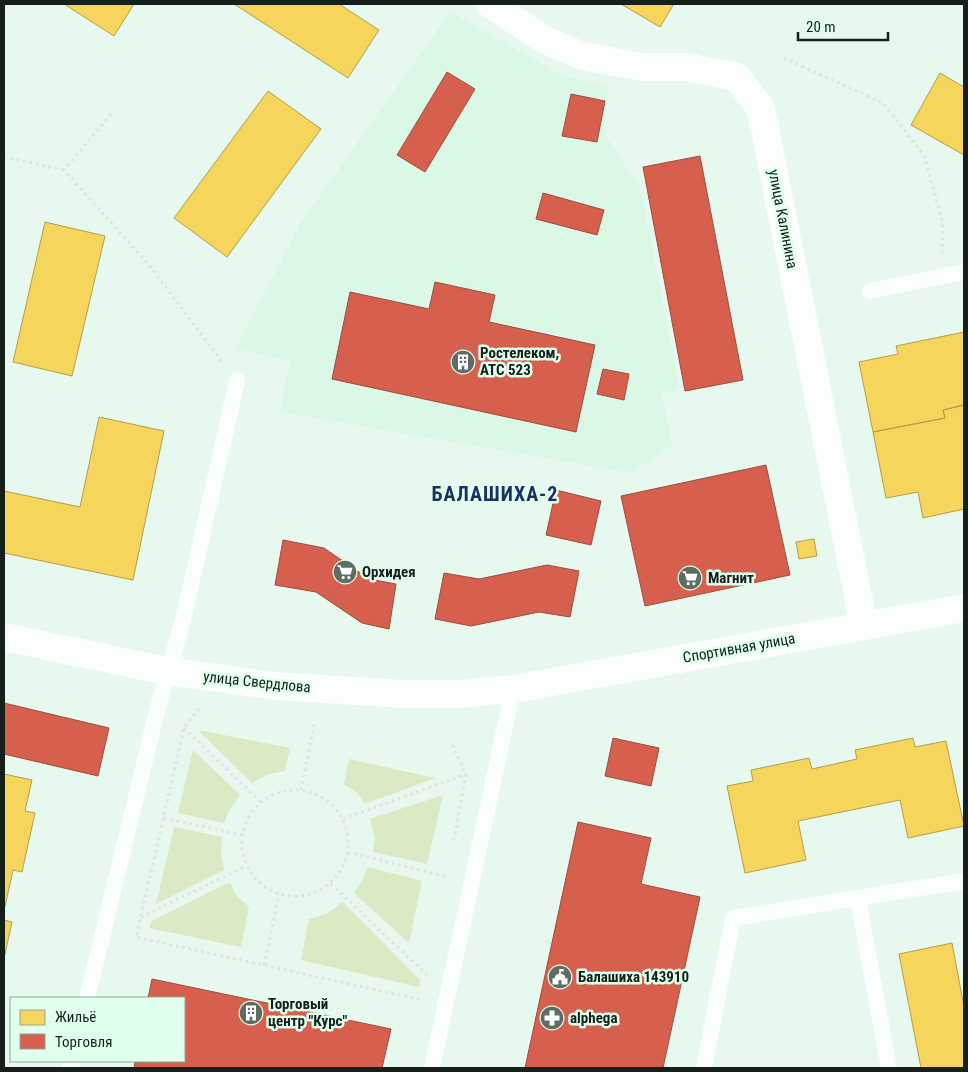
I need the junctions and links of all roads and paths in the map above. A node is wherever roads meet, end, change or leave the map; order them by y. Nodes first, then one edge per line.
1 (490, 4) edge
2 (784, 58) dead end
3 (111, 114) dead end
4 (4, 157) edge
5 (64, 170) junction
6 (964, 272) edge
7 (942, 276) junction
8 (870, 291) dead end
9 (236, 381) joint
10 (964, 608) edge
11 (864, 626) junction
12 (4, 636) edge
13 (167, 671) junction
14 (513, 689) junction
15 (199, 709) dead end
16 (314, 725) dead end
17 (184, 728) junction
18 (452, 745) dead end
19 (466, 774) junction
20 (301, 790) junction
21 (261, 802) junction
22 (164, 818) junction
23 (343, 819) junction
24 (242, 835) junction
25 (452, 849) dead end
26 (348, 852) junction
27 (246, 866) junction
28 (449, 868) dead end
29 (447, 877) junction
30 (964, 881) edge
31 (331, 884) junction
32 (445, 886) dead end
33 (279, 895) junction
34 (858, 899) junction
35 (140, 918) junction
36 (264, 965) junction
37 (429, 966) dead end
38 (427, 975) junction
39 (426, 983) dead end
40 (424, 992) dead end
41 (87, 997) edge
42 (432, 1068) edge
43 (704, 1068) edge
44 (889, 1068) edge

1 - 11 main road, улица Калинина
2 - 7 path
3 - 5 path
4 - 5 path
5 - 9 path
6 - 7 lane
7 - 8 lane
9 - 13 lane
10 - 11 main road, Спортивная улица
11 - 14 main road, Спортивная улица
12 - 13 main road, улица Свердлова
13 - 14 main road, улица Свердлова
13 - 41 lane
14 - 42 lane
15 - 17 path
16 - 20 path
17 - 21 path
17 - 22 path
18 - 19 path
19 - 23 path
19 - 25 path
20 - 21 path
20 - 23 path
21 - 24 path
22 - 24 path
22 - 35 path
23 - 26 path
24 - 27 path
26 - 29 path
26 - 31 path
27 - 33 path
27 - 35 path
28 - 29 path
29 - 32 path
30 - 34 lane
31 - 33 path
31 - 38 path
33 - 36 path
34 - 43 lane
34 - 44 lane
35 - 36 path
36 - 40 path
37 - 38 path
38 - 39 path

